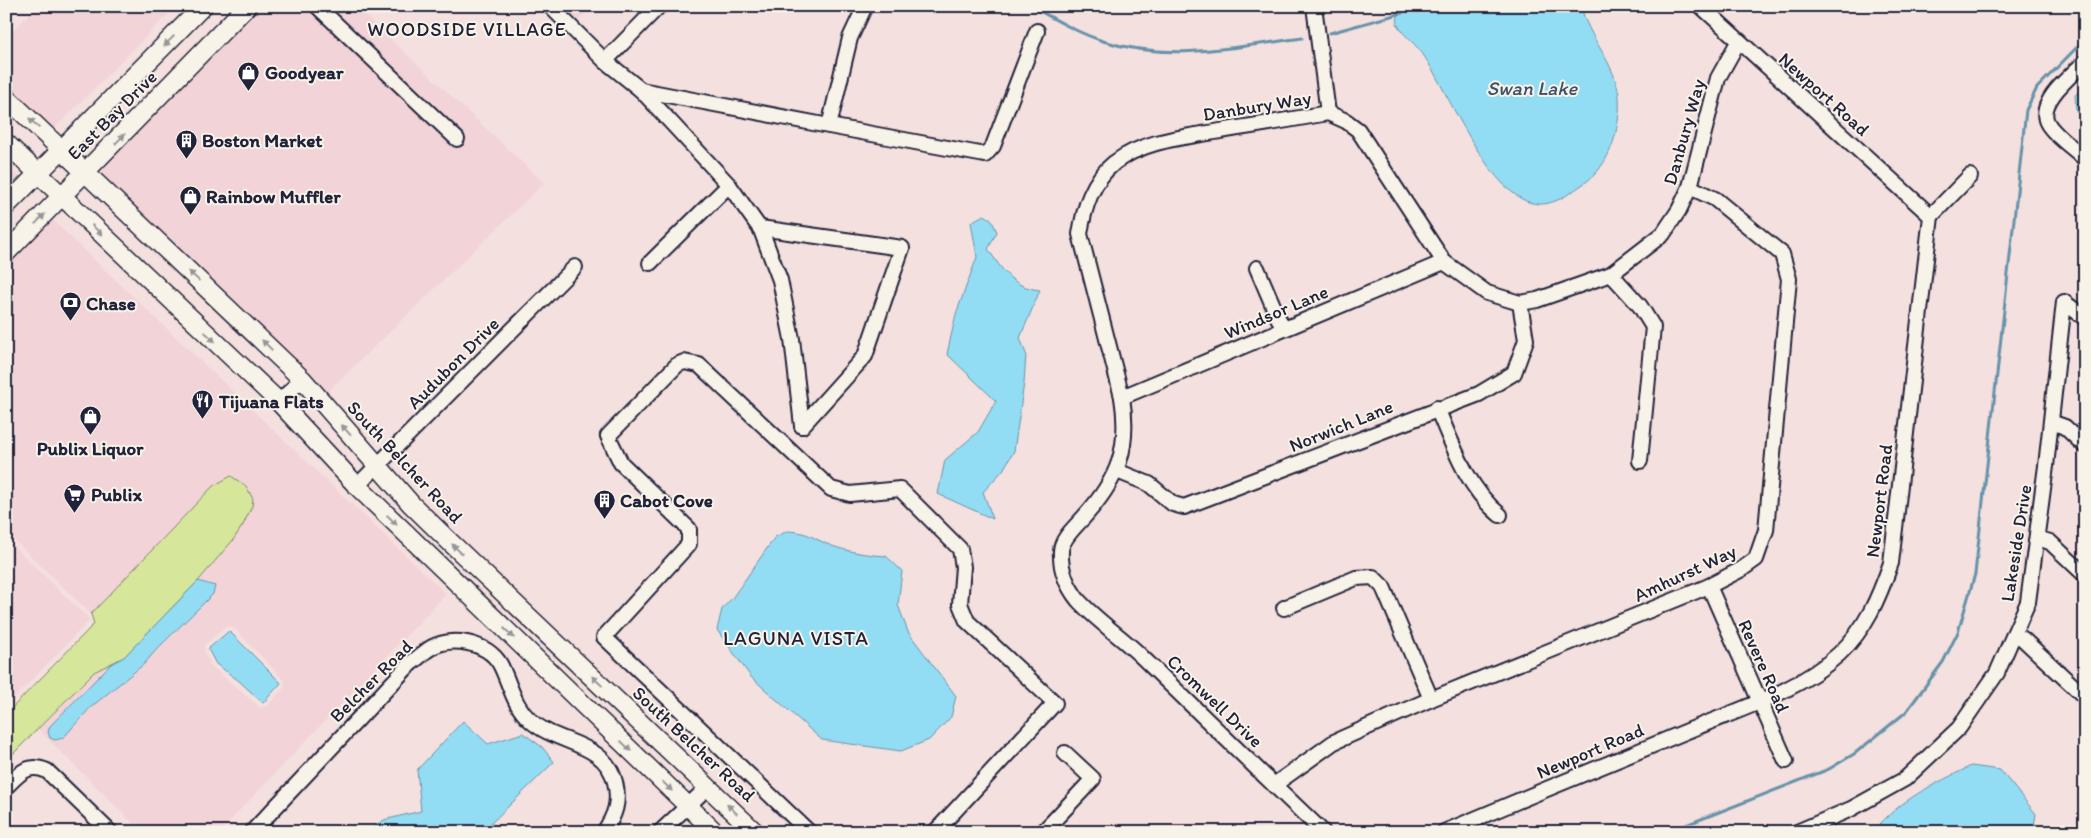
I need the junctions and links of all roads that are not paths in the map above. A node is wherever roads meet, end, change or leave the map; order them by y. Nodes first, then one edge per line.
1 (203, 6) edge
2 (247, 6) edge
3 (317, 6) edge
4 (550, 6) edge
5 (659, 6) edge
6 (865, 6) edge
7 (1314, 6) edge
8 (1701, 6) edge
9 (1037, 31) dead end
10 (1738, 42) junction
11 (606, 61) junction
12 (2085, 62) edge
13 (641, 90) junction
14 (6, 97) edge
15 (1328, 113) junction
16 (829, 126) junction
17 (457, 139) dead end
18 (6, 143) edge
19 (61, 150) junction
20 (2085, 159) edge
21 (38, 173) junction
22 (85, 173) junction
23 (1970, 176) dead end
24 (729, 185) junction
25 (1690, 187) junction
26 (62, 196) junction
27 (6, 206) edge
28 (1932, 216) junction
29 (760, 228) junction
30 (6, 253) edge
31 (1444, 262) junction
32 (650, 263) dead end
33 (575, 267) dead end
34 (1257, 268) dead end
35 (1611, 274) junction
36 (1520, 302) junction
37 (2085, 318) edge
38 (1283, 330) junction
39 (302, 379) junction
40 (1122, 397) junction
41 (279, 402) junction
42 (1437, 408) junction
43 (2051, 422) junction
44 (2085, 446) edge
45 (1640, 461) dead end
46 (377, 466) junction
47 (1117, 471) junction
48 (357, 486) junction
49 (1500, 515) dead end
50 (2037, 538) junction
51 (2085, 575) edge
52 (1709, 586) junction
53 (1078, 600) joint
54 (1284, 608) dead end
55 (2014, 634) junction
56 (2085, 697) edge
57 (1431, 699) junction
58 (1759, 701) junction
59 (1064, 753) dead end
60 (1786, 761) dead end
61 (1274, 785) junction
62 (6, 787) edge
63 (708, 787) junction
64 (687, 805) junction
65 (110, 832) edge
66 (252, 832) edge
67 (604, 832) edge
68 (660, 832) edge
69 (715, 832) edge
70 (756, 832) edge
71 (809, 832) edge
72 (935, 832) edge
73 (1043, 832) edge
74 (1323, 832) edge
75 (1444, 832) edge
76 (1797, 832) edge

1 -> 19 main road, East Bay Drive
22 -> 2 main road, East Bay Drive
3 - 17 street
4 - 11 street
5 - 11 street
6 - 16 street
7 - 15 street
8 - 10 street, Newport Road
9 - 16 street
10 - 25 street, Danbury Way
10 - 28 street, Newport Road
11 - 13 street
12 - 20 street
13 - 16 street
13 - 24 street
19 -> 14 main road, South Belcher Road
15 - 31 street, Danbury Way
15 - 40 street, Danbury Way
18 - 21 main road
19 - 21 main road, East Bay Drive
19 - 22 main road, South Belcher Road
21 - 26 main road
21 - 27 main road, East Bay Drive
22 - 26 main road, East Bay Drive
39 -> 22 main road, South Belcher Road
23 - 28 street
24 - 29 street
24 - 32 street
25 - 35 street, Danbury Way
25 - 52 street, Amhurst Way
30 -> 26 main road, East Bay Drive
26 -> 41 main road
28 - 58 street, Newport Road
29 - 29 street
31 - 36 street, Danbury Way
31 - 38 street, Windsor Lane
33 - 46 street, Audubon Drive
34 - 38 street
35 - 36 street, Danbury Way
35 - 45 street
36 - 42 street, Norwich Lane
37 - 43 street, Lakeside Drive
38 - 40 street, Windsor Lane
39 - 41 street
46 -> 39 main road, South Belcher Road
40 - 47 street, Danbury Way
41 - 48 main road
42 - 47 street, Norwich Lane
42 - 49 street
43 - 44 street
43 - 50 street, Lakeside Drive
46 - 48 street, Audubon Drive
63 -> 46 main road, South Belcher Road
47 - 53 street, Danbury Way
48 -> 64 main road
50 - 51 street
50 - 55 street, Lakeside Drive
52 - 57 street, Amhurst Way
52 - 58 street, Revere Road
53 - 61 street, Cromwell Drive
54 - 57 street
55 - 56 street
55 - 76 street, Lakeside Drive
57 - 61 street, Amhurst Way
58 - 60 street, Revere Road
58 - 75 street, Newport Road
59 - 73 street
61 - 74 street, Cromwell Drive
62 - 65 street
63 - 64 street
70 -> 63 main road, South Belcher Road
64 - 68 street
64 - 69 main road
66 - 67 street, Belcher Road
71 - 72 street

